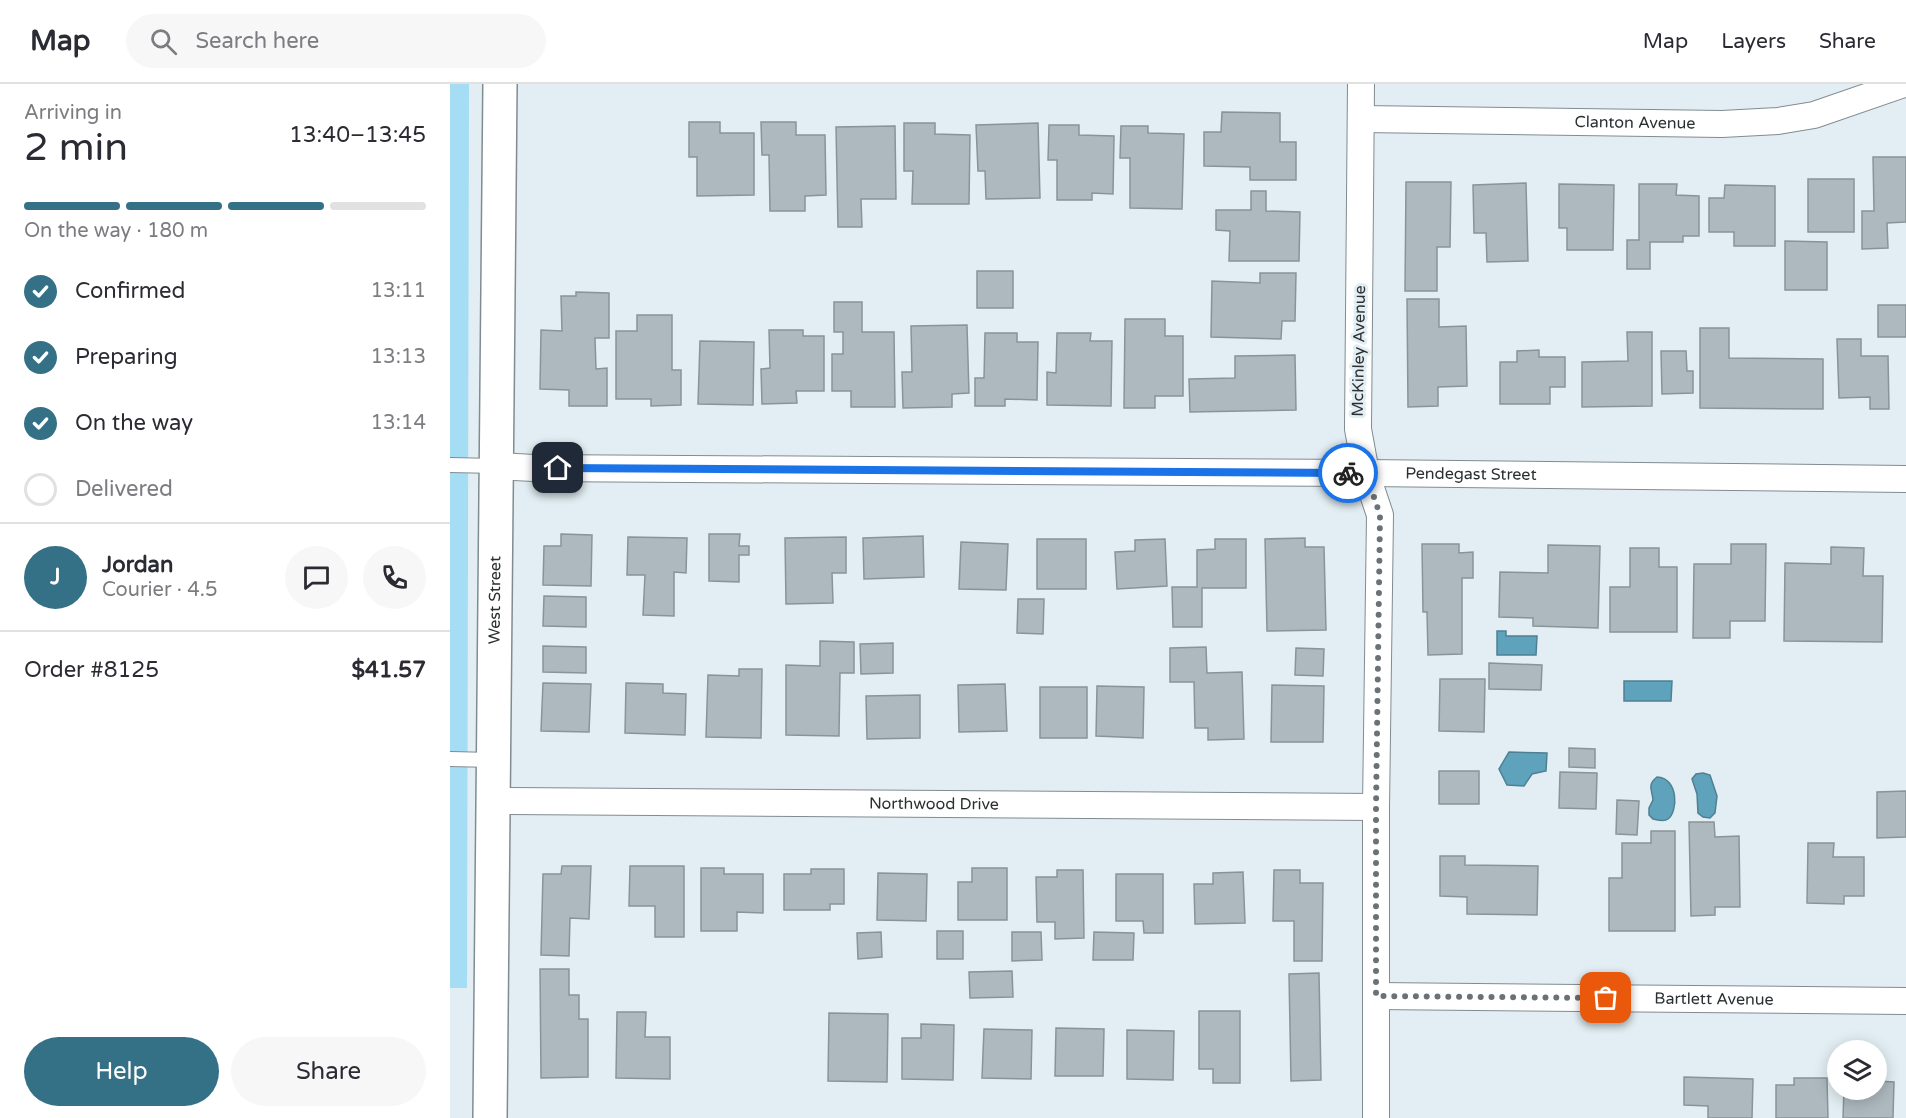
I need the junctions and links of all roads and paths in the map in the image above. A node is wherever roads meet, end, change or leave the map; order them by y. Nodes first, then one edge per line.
1 (500, 84) edge
2 (1361, 84) edge
3 (1904, 84) edge
4 (1362, 119) junction
5 (450, 465) edge
6 (496, 466) junction
7 (1366, 473) junction
8 (1906, 479) edge
9 (450, 759) edge
10 (493, 760) junction
11 (493, 801) junction
12 (1376, 807) junction
13 (1376, 996) junction
14 (1906, 1000) edge
15 (490, 1118) edge
16 (1376, 1118) edge

1 - 6 main road, West Street
2 - 4 street, McKinley Avenue
3 - 4 street, Clanton Avenue
4 - 7 street, McKinley Avenue
5 - 6 lane
6 - 7 street, Pendegast Street
6 - 10 main road, West Street
7 - 8 street, Pendegast Street
7 - 12 street, McKinley Avenue
9 - 10 lane
10 - 11 main road, West Street
11 - 12 street, Northwood Drive
11 - 15 main road, West Street
12 - 13 street, McKinley Avenue
13 - 14 street, Bartlett Avenue
13 - 16 street, McKinley Avenue

